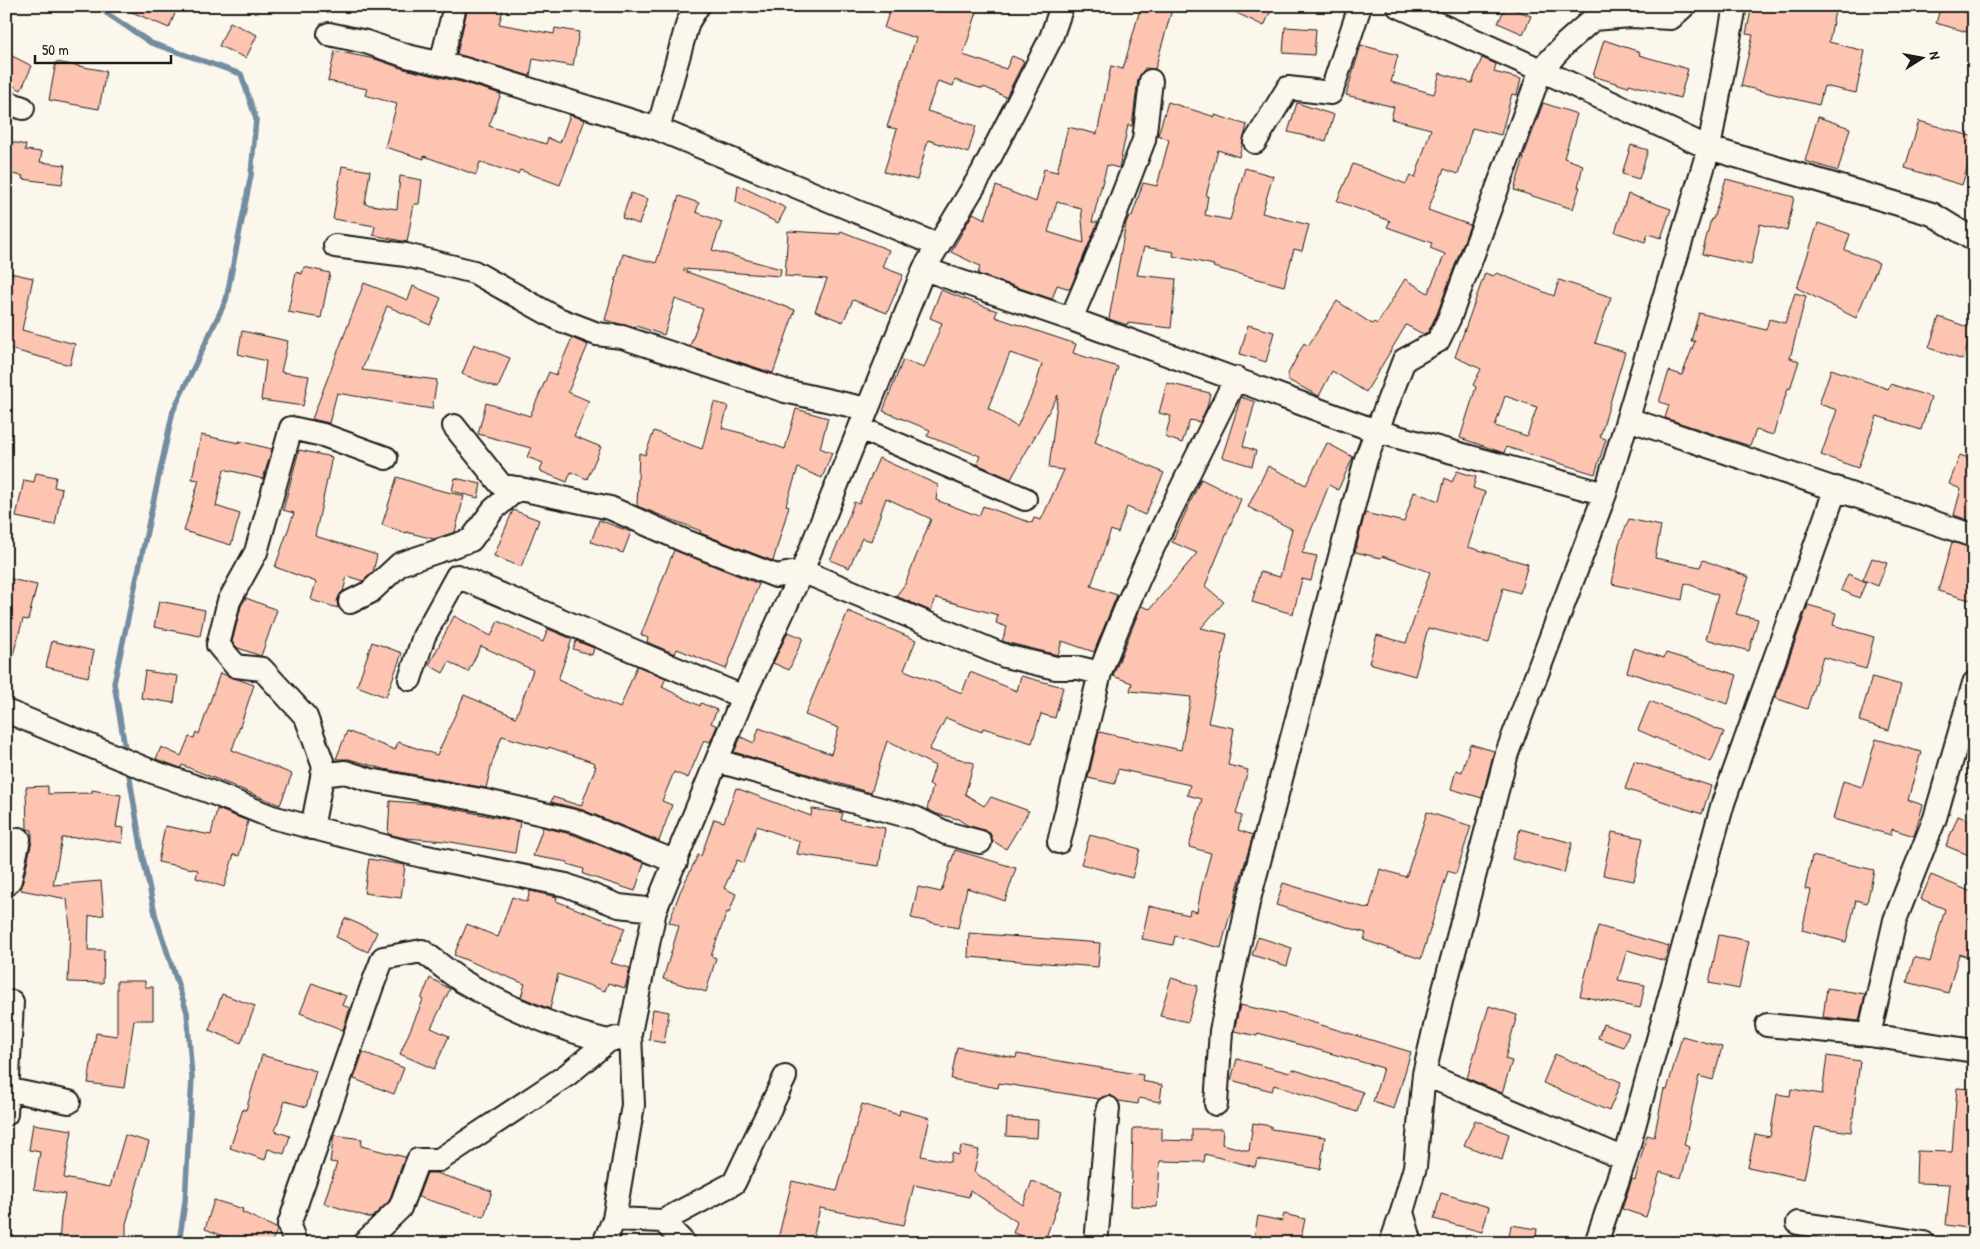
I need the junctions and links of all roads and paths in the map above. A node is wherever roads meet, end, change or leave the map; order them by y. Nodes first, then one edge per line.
1 (455, 6) edge
2 (698, 6) edge
3 (1062, 6) edge
4 (1360, 6) edge
5 (1398, 6) edge
6 (1684, 6) edge
7 (1735, 6) edge
8 (1433, 14) edge
9 (329, 34) dead end
10 (441, 63) junction
11 (1541, 70) junction
12 (1152, 81) dead end
13 (658, 129) junction
14 (1255, 142) dead end
15 (1709, 148) junction
16 (1974, 240) edge
17 (937, 245) junction
18 (335, 246) dead end
19 (924, 269) junction
20 (1071, 319) junction
21 (1236, 378) junction
22 (864, 418) junction
23 (1628, 419) junction
24 (454, 426) dead end
25 (1376, 431) junction
26 (386, 458) dead end
27 (518, 488) junction
28 (1836, 488) junction
29 (1605, 494) junction
30 (1025, 499) dead end
31 (1974, 536) edge
32 (802, 571) junction
33 (350, 602) dead end
34 (1100, 673) junction
35 (410, 679) dead end
36 (1972, 694) edge
37 (743, 697) junction
38 (6, 711) edge
39 (717, 761) junction
40 (322, 775) junction
41 (312, 828) junction
42 (19, 840) dead end
43 (980, 842) dead end
44 (1059, 842) dead end
45 (676, 862) junction
46 (6, 885) edge
47 (655, 910) junction
48 (12, 1002) dead end
49 (1767, 1025) dead end
50 (630, 1033) junction
51 (1869, 1035) junction
52 (608, 1041) junction
53 (1974, 1050) edge
54 (1424, 1074) junction
55 (785, 1077) dead end
56 (6, 1086) edge
57 (69, 1102) dead end
58 (1216, 1104) dead end
59 (1108, 1108) dead end
60 (6, 1114) edge
61 (1625, 1159) junction
62 (1402, 1212) junction
63 (614, 1219) junction
64 (663, 1221) junction
65 (1798, 1223) dead end
66 (295, 1243) edge
67 (364, 1243) edge
68 (604, 1243) edge
69 (684, 1243) edge
70 (1096, 1243) edge
71 (1391, 1243) edge
72 (1411, 1243) edge
73 (1596, 1243) edge
74 (1924, 1243) edge

1 - 10 street
2 - 13 street
3 - 17 street
4 - 14 street
5 - 8 street
6 - 11 street
7 - 15 street
8 - 11 street
9 - 10 street
10 - 13 street
11 - 15 street
11 - 25 street
12 - 20 street
13 - 17 street
15 - 16 street
15 - 23 street
17 - 19 street
18 - 22 street
19 - 20 street
19 - 22 street
20 - 21 street
21 - 25 street
21 - 34 street
22 - 30 street
22 - 32 street
23 - 28 street
23 - 29 street
24 - 27 street
25 - 29 street
25 - 58 street
26 - 40 street
27 - 32 street
27 - 33 street
28 - 31 street
28 - 61 street
29 - 54 street
32 - 34 street
32 - 37 street
34 - 44 street
35 - 37 street
36 - 51 street
37 - 39 street
38 - 41 street
39 - 43 street
39 - 45 street
40 - 41 street
40 - 45 street
41 - 47 street
42 - 46 street
45 - 47 street
47 - 50 street
48 - 56 street
49 - 51 street
50 - 52 street
50 - 63 street
51 - 53 street
52 - 66 street
52 - 67 street
54 - 61 street
54 - 62 street
55 - 64 street
56 - 57 street
56 - 60 street
59 - 70 street
61 - 73 street
62 - 71 street
62 - 72 street
63 - 64 street
63 - 68 street
64 - 69 street
65 - 74 street

